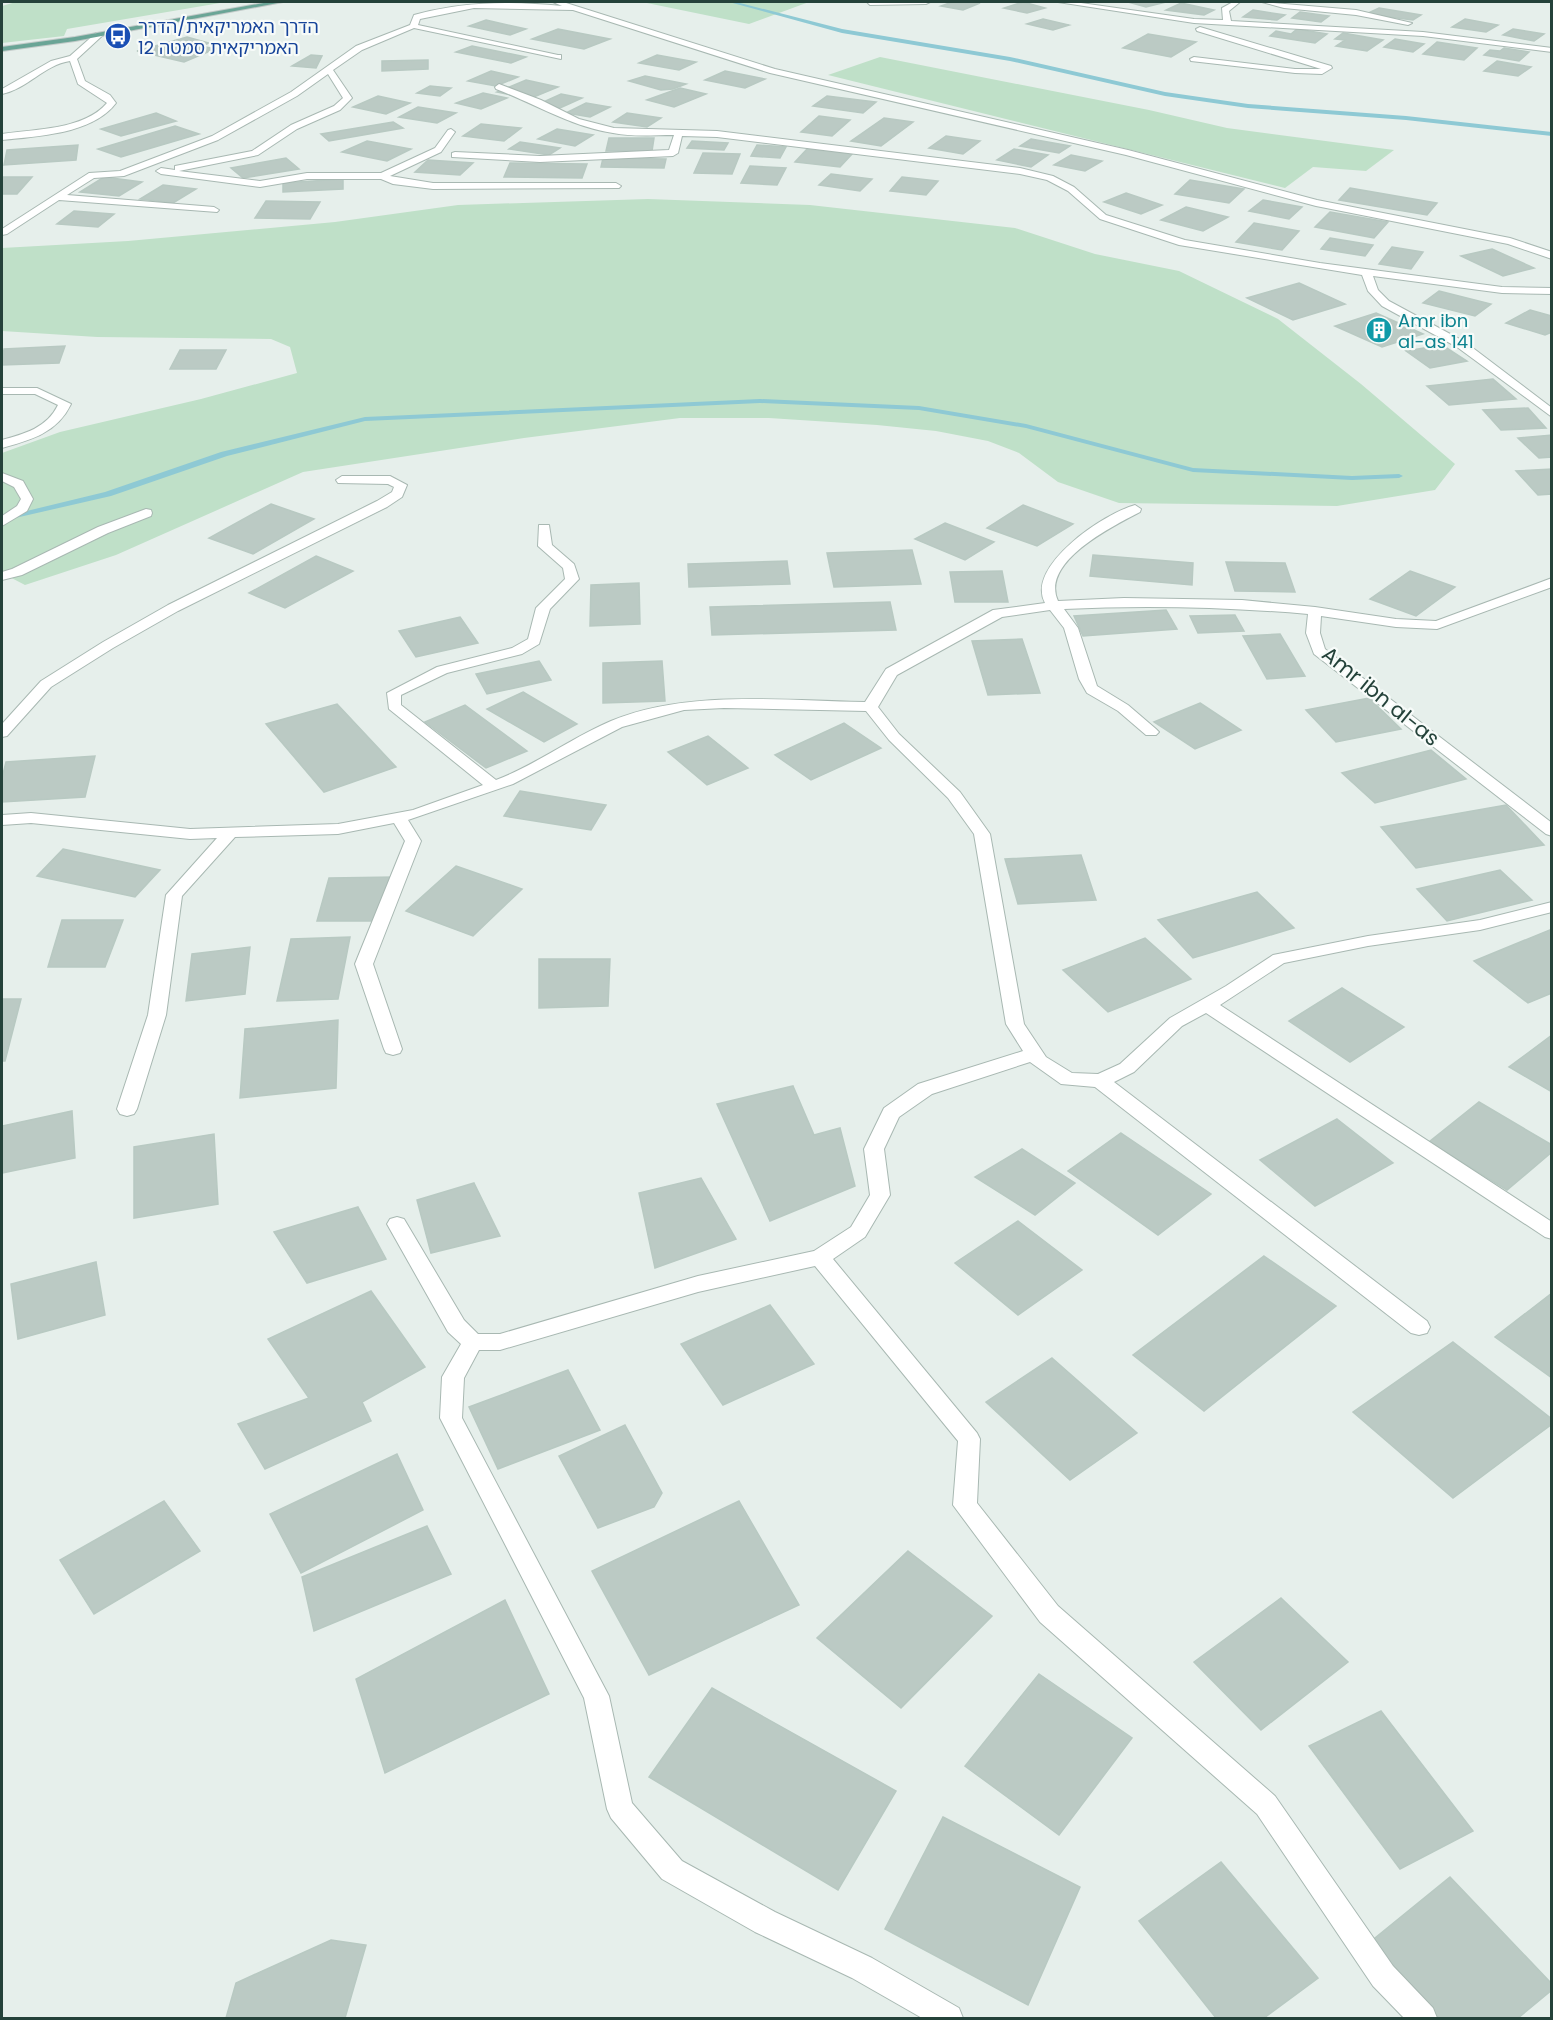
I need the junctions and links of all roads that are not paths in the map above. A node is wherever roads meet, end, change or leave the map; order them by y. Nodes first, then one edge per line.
1 (279, 2) edge
2 (557, 2) edge
3 (926, 2) edge
4 (1062, 2) edge
5 (1237, 2) edge
6 (1266, 2) edge
7 (870, 3) edge
8 (577, 10) junction
9 (1165, 17) junction
10 (1228, 24) junction
11 (413, 26) junction
12 (99, 35) junction
13 (2, 49) edge
14 (1551, 50) edge
15 (558, 57) dead end
16 (73, 58) junction
17 (1194, 59) dead end
18 (328, 68) junction
19 (499, 87) dead end
20 (2, 92) edge
21 (451, 132) dead end
22 (679, 132) junction
23 (2, 137) edge
24 (455, 155) dead end
25 (136, 168) junction
26 (161, 171) junction
27 (384, 176) junction
28 (616, 186) dead end
29 (56, 197) junction
30 (214, 210) dead end
31 (3, 232) edge
32 (1551, 256) edge
33 (1367, 272) junction
34 (1551, 291) edge
35 (2, 391) edge
36 (1551, 414) edge
37 (2, 444) edge
38 (2, 477) edge
39 (342, 480) dead end
40 (1135, 509) dead end
41 (146, 513) dead end
42 (2, 522) edge
43 (544, 528) dead end
44 (2, 576) edge
45 (1551, 582) edge
46 (1055, 606) junction
47 (1315, 611) junction
48 (870, 707) junction
49 (1151, 732) dead end
50 (2, 733) edge
51 (494, 786) junction
52 (399, 818) junction
53 (2, 820) edge
54 (1551, 831) edge
55 (229, 834) junction
56 (1551, 907) edge
57 (1207, 1005) junction
58 (393, 1049) dead end
59 (1034, 1054) junction
60 (1100, 1081) junction
61 (127, 1109) dead end
62 (397, 1224) dead end
63 (1551, 1232) edge
64 (820, 1257) junction
65 (1419, 1327) dead end
66 (473, 1342) junction
67 (949, 2019) edge
68 (1423, 2019) edge

1 - 12 main road
2 - 8 street
3 - 7 street
4 - 9 street
5 - 10 street
6 - 14 street
8 - 11 street
8 - 32 street
9 - 10 street
9 - 17 street
10 - 14 street
11 - 15 street
11 - 18 street
12 - 13 main road
12 - 16 street
16 - 20 street
16 - 23 street
18 - 25 street
18 - 26 street
19 - 22 street
21 - 27 street
22 - 24 street
22 - 33 street
25 - 26 street
25 - 29 street
26 - 27 street
27 - 28 street
29 - 30 street
29 - 31 street
33 - 34 street
33 - 36 street
35 - 37 street
38 - 42 street
39 - 50 street
40 - 46 street
41 - 44 street
43 - 51 street
45 - 47 street, Amr ibn al-as
46 - 47 street
46 - 48 street
46 - 49 street
47 - 54 street, Amr ibn al-as
48 - 51 street
48 - 59 street
51 - 52 street
52 - 55 street
52 - 58 street
53 - 55 street
55 - 61 street
56 - 57 street
57 - 60 street
57 - 63 street
59 - 60 street
59 - 64 street
60 - 65 street
62 - 66 street
64 - 66 street
64 - 68 street
66 - 67 street

